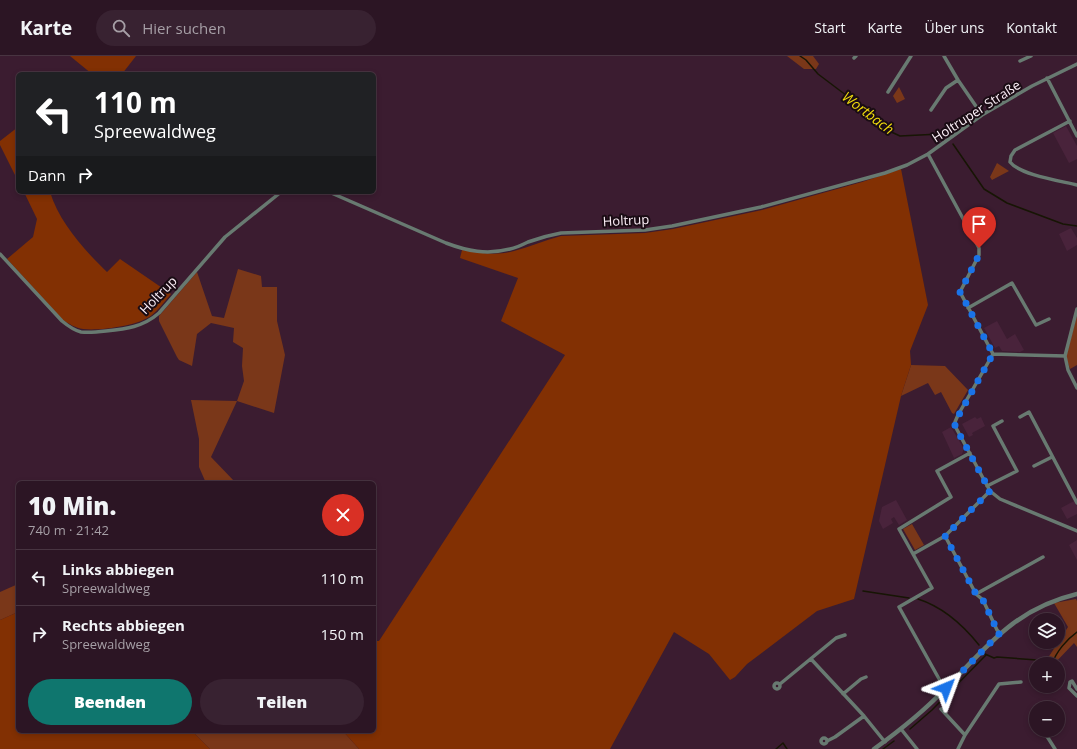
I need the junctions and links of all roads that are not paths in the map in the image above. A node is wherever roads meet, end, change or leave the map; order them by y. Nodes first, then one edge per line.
1 (911, 56) edge
2 (944, 56) edge
3 (1031, 56) edge
4 (1020, 61) dead end
5 (1077, 64) edge
6 (1047, 78) junction
7 (958, 80) junction
8 (888, 92) dead end
9 (931, 110) dead end
10 (982, 116) junction
11 (1070, 120) junction
12 (1077, 136) edge
13 (928, 154) junction
14 (1077, 185) edge
15 (279, 194) edge
16 (334, 194) edge
17 (0, 254) edge
18 (968, 308) junction
19 (1077, 309) edge
20 (1049, 319) dead end
21 (993, 354) junction
22 (1065, 356) junction
23 (1077, 388) edge
24 (1020, 417) dead end
25 (1002, 421) dead end
26 (970, 453) junction
27 (1052, 457) junction
28 (1034, 466) dead end
29 (988, 486) junction
30 (990, 491) junction
31 (1077, 503) edge
32 (1077, 531) edge
33 (945, 536) junction
34 (913, 554) junction
35 (1043, 557) dead end
36 (976, 594) junction
37 (1077, 594) edge
38 (1000, 633) junction
39 (845, 635) dead end
40 (811, 659) junction
41 (866, 677) dead end
42 (1021, 682) dead end
43 (780, 684) dead end
44 (946, 688) junction
45 (1077, 689) edge
46 (843, 694) junction
47 (1077, 696) edge
48 (941, 709) dead end
49 (864, 716) junction
50 (901, 729) junction
51 (965, 735) junction
52 (1047, 737) edge
53 (827, 741) dead end
54 (885, 742) junction
55 (874, 749) edge
56 (917, 749) edge
57 (958, 749) edge
58 (1055, 749) edge

1 - 8 street
2 - 7 street
3 - 4 street
5 - 6 street, Holtruper Straße
6 - 10 street, Holtruper Straße
6 - 11 street
7 - 9 street
7 - 10 street
10 - 13 street, Holtruper Straße
11 - 12 street
11 - 14 street
13 - 16 street, Holtrup
13 - 18 street
15 - 17 street, Holtrup
18 - 20 street
18 - 21 street
19 - 22 street
21 - 22 street
21 - 26 street
22 - 23 street
24 - 27 street
25 - 29 street
26 - 29 street
26 - 34 street
27 - 28 street
27 - 31 street
29 - 30 street
30 - 32 street
30 - 33 street
33 - 34 street
33 - 36 street
34 - 44 street
35 - 36 street
36 - 38 street
37 - 38 street
38 - 44 street
39 - 40 street
40 - 43 street
40 - 46 street
41 - 46 street
42 - 51 street
44 - 50 street
45 - 47 street
46 - 49 street
48 - 51 street
49 - 53 street
49 - 54 street
50 - 54 street
50 - 56 street
51 - 57 street
52 - 58 street
54 - 55 street

